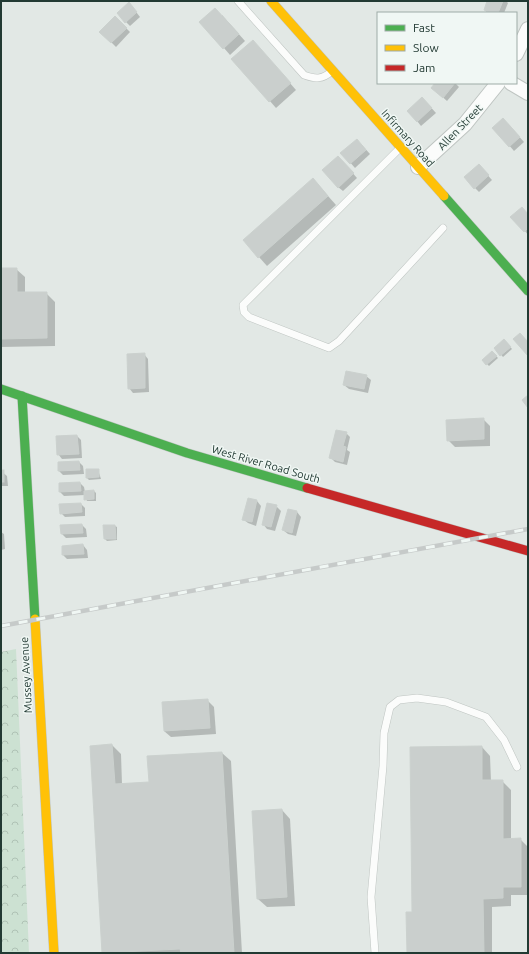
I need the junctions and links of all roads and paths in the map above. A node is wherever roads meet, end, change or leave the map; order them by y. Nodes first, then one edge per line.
1 (238, 1) edge
2 (271, 1) edge
3 (528, 29) edge
4 (517, 52) edge
5 (332, 71) junction
6 (497, 84) edge
7 (513, 84) edge
8 (528, 93) edge
9 (400, 148) junction
10 (418, 167) junction
11 (443, 228) dead end
12 (528, 291) edge
13 (1, 389) edge
14 (22, 396) junction
15 (528, 551) edge
16 (517, 767) dead end
17 (54, 953) edge
18 (375, 953) edge

1 - 5 lane
2 - 5 street, Infirmary Road
3 - 4 street
5 - 9 street, Infirmary Road
6 - 10 street, Allen Street
7 - 8 street
9 - 10 street, Infirmary Road
9 - 11 lane
10 - 12 street, Infirmary Road
13 - 14 street, West River Road South
14 - 15 street, West River Road South
14 - 17 street, Mussey Avenue
16 - 18 lane

